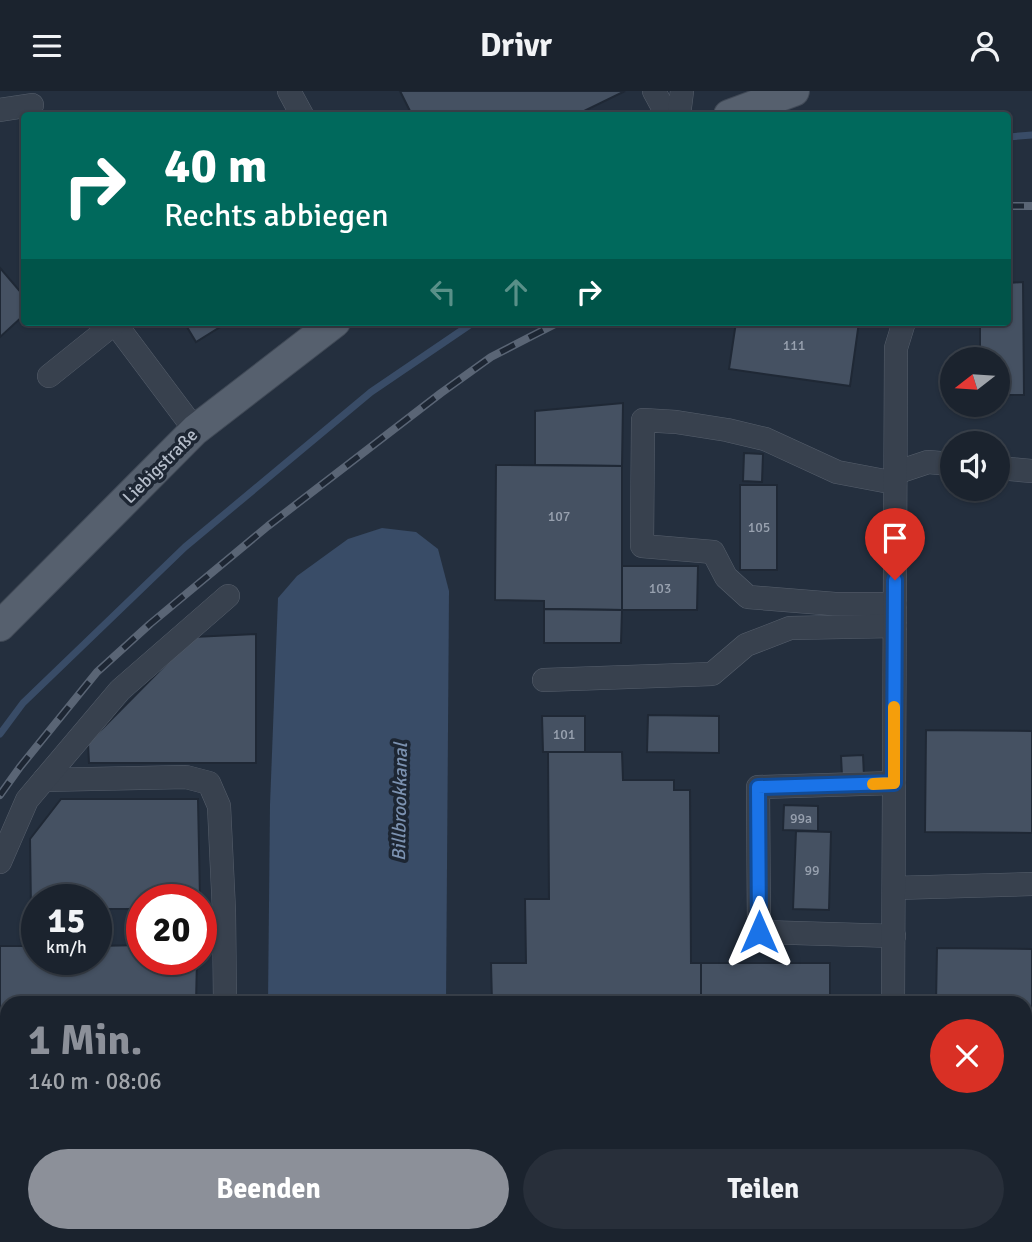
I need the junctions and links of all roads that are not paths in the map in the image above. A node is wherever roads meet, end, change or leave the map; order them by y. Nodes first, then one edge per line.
1 (289, 91) edge
2 (654, 91) edge
3 (682, 91) edge
4 (794, 91) edge
5 (33, 104) edge
6 (0, 110) edge
7 (300, 112) edge
8 (665, 112) edge
9 (679, 112) edge
10 (737, 112) edge
11 (109, 326) edge
12 (117, 326) edge
13 (329, 326) edge
14 (903, 326) edge
15 (48, 376) dead end
16 (195, 430) junction
17 (940, 463) edge
18 (1010, 469) edge
19 (1032, 471) edge
20 (895, 478) junction
21 (228, 596) dead end
22 (895, 615) junction
23 (0, 626) edge
24 (544, 680) dead end
25 (44, 781) junction
26 (894, 783) junction
27 (0, 862) edge
28 (1032, 884) edge
29 (894, 888) junction
30 (894, 936) junction
31 (225, 996) edge
32 (893, 996) edge

1 - 7 street
2 - 8 street
3 - 9 street
4 - 10 main road
5 - 6 street
11 - 15 street
12 - 16 street
13 - 16 main road, Liebigstraße
14 - 20 street
16 - 23 main road, Liebigstraße
17 - 20 street
18 - 19 street
20 - 22 street
20 - 22 street
21 - 25 street
22 - 24 street
22 - 26 street
25 - 27 street
25 - 31 street
26 - 29 street
26 - 30 street
28 - 29 street
29 - 30 street
30 - 32 street

